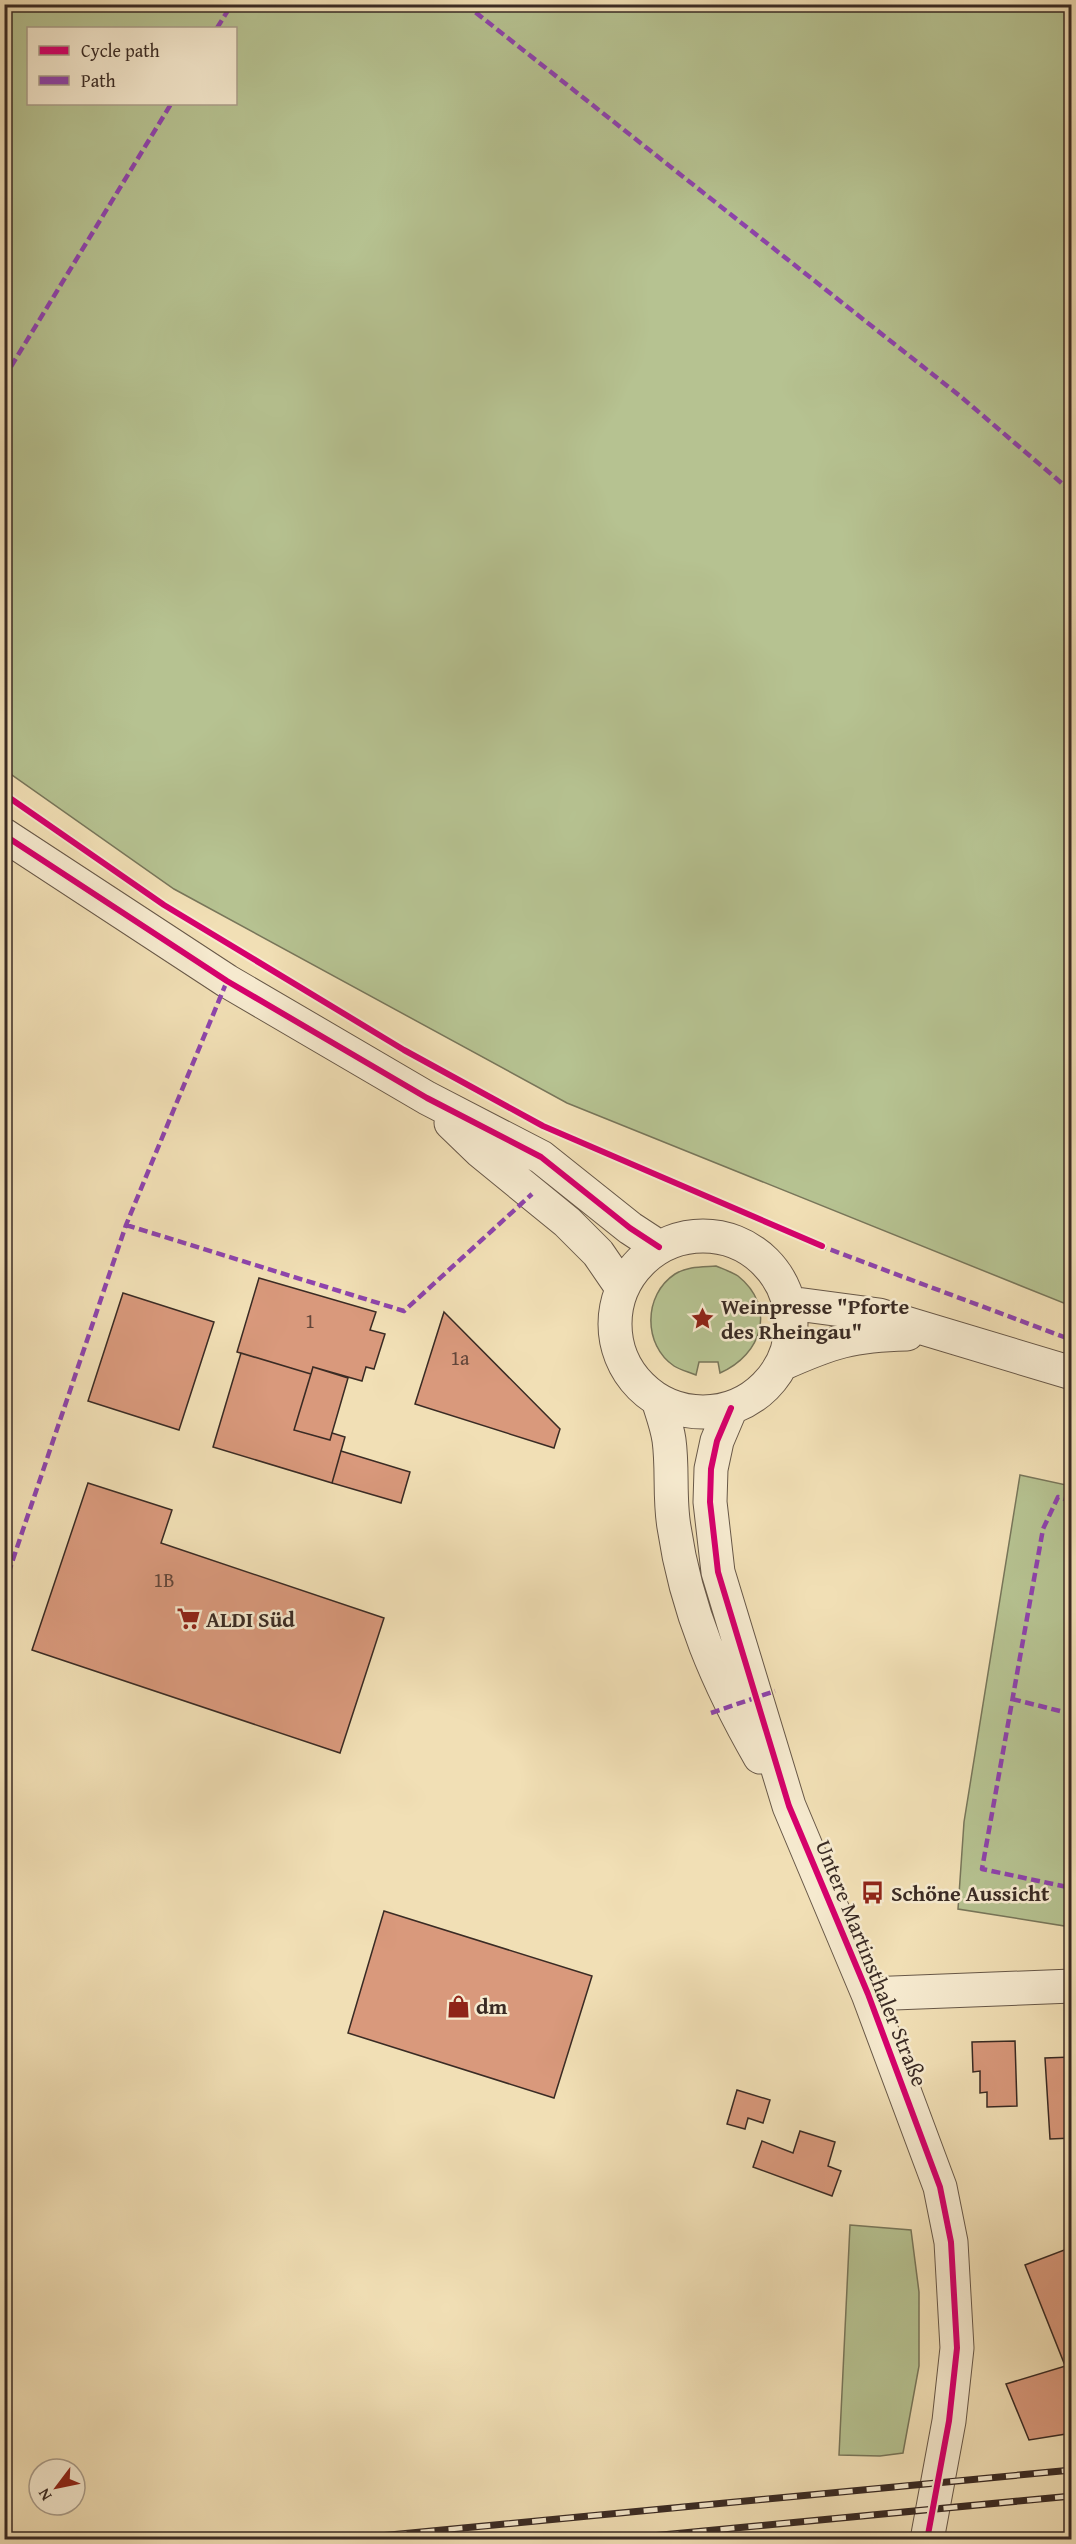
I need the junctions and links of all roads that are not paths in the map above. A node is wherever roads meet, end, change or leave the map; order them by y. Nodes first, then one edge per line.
1 (4, 835) edge
2 (427, 1098) junction
3 (660, 1247) junction
4 (622, 1288) junction
5 (789, 1303) junction
6 (942, 1333) junction
7 (782, 1364) junction
8 (1071, 1373) edge
9 (658, 1400) junction
10 (731, 1408) junction
11 (789, 1806) junction
12 (1071, 1986) edge
13 (868, 1994) junction
14 (927, 2540) edge

1 - 2 street
2 - 3 street
2 - 4 street
3 - 4 street
3 - 5 street
4 - 9 street
5 - 6 street
5 - 7 street
6 - 7 street
6 - 8 street
7 - 10 street
9 - 10 street
9 - 11 street, Untere Martinsthaler Straße
10 - 11 street, Untere Martinsthaler Straße
11 - 13 street, Untere Martinsthaler Straße
12 - 13 street
13 - 14 street, Untere Martinsthaler Straße

